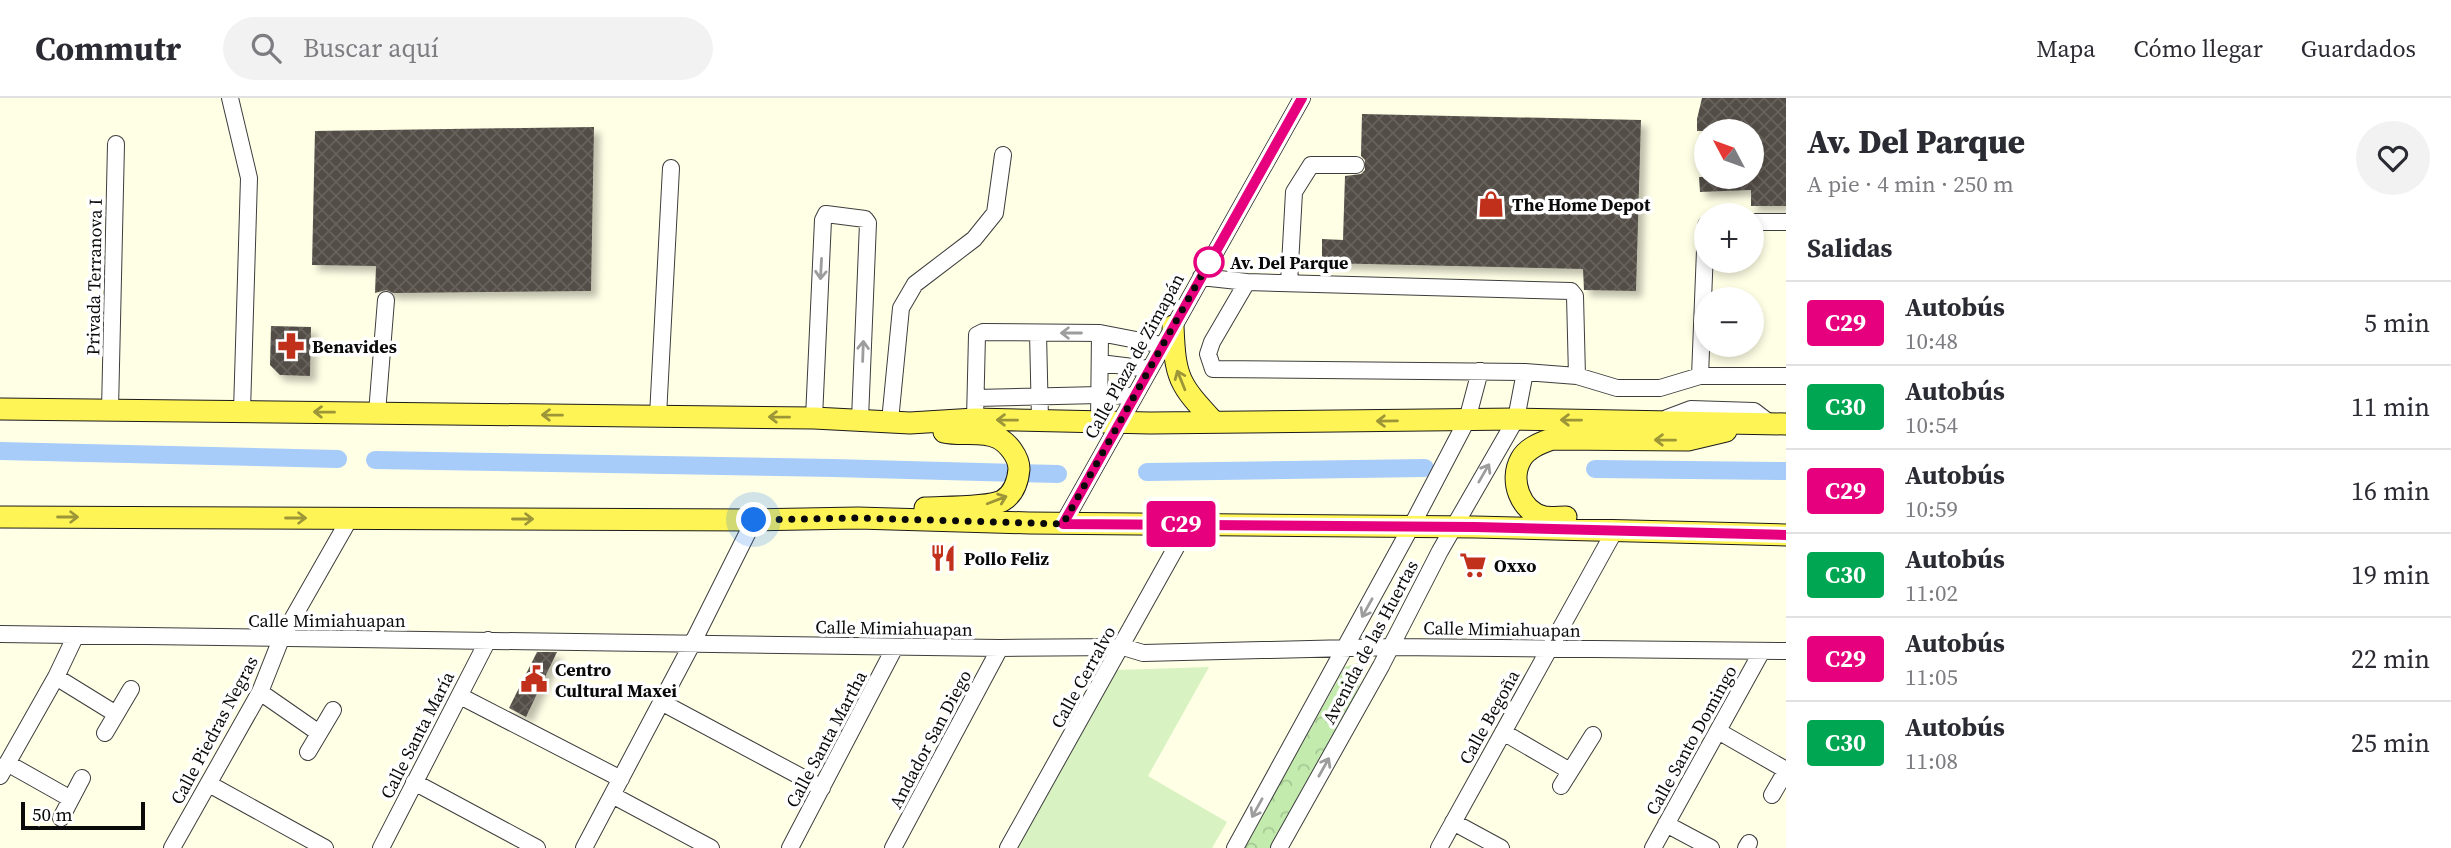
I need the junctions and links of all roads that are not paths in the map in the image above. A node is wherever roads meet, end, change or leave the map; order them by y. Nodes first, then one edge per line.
1 (230, 98) edge
2 (1301, 98) edge
3 (116, 144) dead end
4 (1003, 155) dead end
5 (1356, 165) dead end
6 (671, 168) dead end
7 (1764, 222) edge
8 (1786, 222) edge
9 (1704, 273) edge
10 (1201, 277) junction
11 (1247, 282) junction
12 (1289, 283) junction
13 (386, 300) dead end
14 (1173, 326) junction
15 (1038, 333) junction
16 (1100, 333) junction
17 (1162, 345) junction
18 (1100, 363) junction
19 (1149, 369) junction
20 (1480, 371) junction
21 (1525, 372) junction
22 (1577, 376) junction
23 (1700, 376) junction
24 (1786, 376) edge
25 (1100, 395) junction
26 (1039, 396) junction
27 (1134, 396) junction
28 (976, 398) junction
29 (0, 410) edge
30 (110, 410) junction
31 (242, 411) junction
32 (377, 413) junction
33 (658, 416) junction
34 (814, 418) junction
35 (860, 419) junction
36 (975, 419) junction
37 (1516, 419) junction
38 (1040, 420) junction
39 (1467, 420) junction
40 (1109, 421) junction
41 (900, 422) junction
42 (1214, 422) junction
43 (1771, 424) edge
44 (0, 517) edge
45 (350, 518) junction
46 (858, 518) junction
47 (754, 520) junction
48 (1063, 524) junction
49 (1189, 524) junction
50 (1411, 527) junction
51 (1453, 527) junction
52 (1614, 531) junction
53 (1735, 533) junction
54 (1786, 535) edge
55 (0, 634) edge
56 (76, 635) junction
57 (281, 639) junction
58 (488, 640) junction
59 (692, 644) junction
60 (895, 647) junction
61 (1123, 647) junction
62 (1390, 647) junction
63 (1000, 648) junction
64 (1345, 648) junction
65 (1549, 649) junction
66 (1762, 651) junction
67 (1786, 651) edge
68 (55, 677) junction
69 (131, 690) dead end
70 (260, 692) junction
71 (460, 696) junction
72 (661, 702) junction
73 (333, 710) dead end
74 (116, 713) junction
75 (1718, 731) junction
76 (1503, 732) junction
77 (105, 733) dead end
78 (319, 733) junction
79 (1593, 736) dead end
80 (308, 752) dead end
81 (4, 769) edge
82 (1786, 770) edge
83 (1570, 772) junction
84 (82, 778) dead end
85 (621, 779) junction
86 (414, 782) junction
87 (209, 784) junction
88 (1562, 786) dead end
89 (822, 788) junction
90 (612, 795) junction
91 (1772, 795) dead end
92 (71, 799) junction
93 (61, 818) dead end
94 (1453, 822) junction
95 (1667, 824) junction
96 (172, 848) edge
97 (325, 848) edge
98 (381, 848) edge
99 (537, 848) edge
100 (584, 848) edge
101 (710, 848) edge
102 (790, 848) edge
103 (893, 848) edge
104 (1008, 848) edge
105 (1235, 848) edge
106 (1279, 848) edge
107 (1439, 848) edge
108 (1501, 848) edge
109 (1653, 848) edge
110 (1711, 848) edge

1 - 31 street
2 - 10 street, Calle Plaza de Zimapán
3 - 30 street, Privada Terranova I
4 - 41 street
5 - 12 street
6 - 33 street
7 - 8 street
9 - 23 street
10 - 11 street
10 - 14 street, Calle Plaza de Zimapán
11 - 12 street
11 - 20 street
12 - 22 street
13 - 32 street
14 - 17 street, Calle Plaza de Zimapán
42 -> 14 main road
16 -> 15 street
15 - 26 street
15 - 28 street
16 - 17 street
16 - 18 street
17 - 19 street, Calle Plaza de Zimapán
18 - 19 street
18 - 25 street
19 - 27 street, Calle Plaza de Zimapán
20 - 21 street
20 - 39 street, Avenida de las Huertas
21 - 22 street
21 - 37 street, Avenida de las Huertas
22 - 23 street
23 - 24 street
25 - 26 street
25 - 27 street
25 - 40 street
26 - 28 street
26 - 38 street
27 - 40 street, Calle Plaza de Zimapán
28 - 36 street
29 - 30 main road
30 - 31 main road
32 -> 31 main road
33 -> 32 main road
34 -> 33 main road
34 - 35 main road
35 -> 34 street
35 - 41 main road
38 -> 36 main road
36 - 41 main road
37 - 39 main road
43 -> 37 main road
51 -> 37 street, Avenida de las Huertas
38 - 40 main road
39 -> 42 main road
39 - 50 street, Avenida de las Huertas
40 - 42 main road
40 - 48 street, Calle Plaza de Zimapán
46 -> 41 main road
43 -> 53 main road
44 -> 45 main road
45 -> 47 main road
45 - 57 street, Calle Piedras Negras
46 - 47 main road
46 - 48 main road
47 - 59 street
48 - 49 main road
49 - 50 main road
49 - 61 street, Calle Cerralvo
50 - 51 main road
50 -> 64 street, Avenida de las Huertas
51 - 52 main road
51 - 62 street, Avenida de las Huertas
52 - 53 main road
52 - 65 street, Calle Begoña
53 - 54 main road
55 - 56 street, Calle Mimiahuapan
56 - 57 street, Calle Mimiahuapan
56 - 68 street
57 - 58 street, Calle Mimiahuapan
57 - 70 street, Calle Piedras Negras
58 - 59 street, Calle Mimiahuapan
58 - 71 street, Calle Santa María
59 - 60 street, Calle Mimiahuapan
59 - 72 street
60 - 63 street, Calle Mimiahuapan
60 - 89 street, Calle Santa Martha
61 - 63 street, Calle Mimiahuapan
61 - 64 street, Calle Mimiahuapan
61 - 104 street, Calle Cerralvo
62 - 64 street, Calle Mimiahuapan
62 - 65 street, Calle Mimiahuapan
106 -> 62 street, Avenida de las Huertas
63 - 103 street, Andador San Diego
64 -> 105 street, Avenida de las Huertas
65 - 66 street, Calle Mimiahuapan
65 - 76 street, Calle Begoña
66 - 67 street, Calle Mimiahuapan
66 - 75 street, Calle Santo Domingo
68 - 74 street
68 - 81 street
69 - 74 street
70 - 78 street
70 - 87 street, Calle Piedras Negras
71 - 85 street
71 - 86 street, Calle Santa María
72 - 85 street
72 - 89 street
73 - 78 street
74 - 77 street
75 - 82 street
75 - 95 street, Calle Santo Domingo
76 - 83 street
76 - 94 street, Calle Begoña
78 - 80 street
79 - 83 street
81 - 92 street
82 - 91 street
83 - 88 street
84 - 92 street
85 - 90 street
86 - 98 street, Calle Santa María
86 - 99 street
87 - 96 street, Calle Piedras Negras
87 - 97 street
89 - 102 street, Calle Santa Martha
90 - 100 street
90 - 101 street
92 - 93 street
94 - 107 street, Calle Begoña
94 - 108 street
95 - 109 street, Calle Santo Domingo
95 - 110 street

